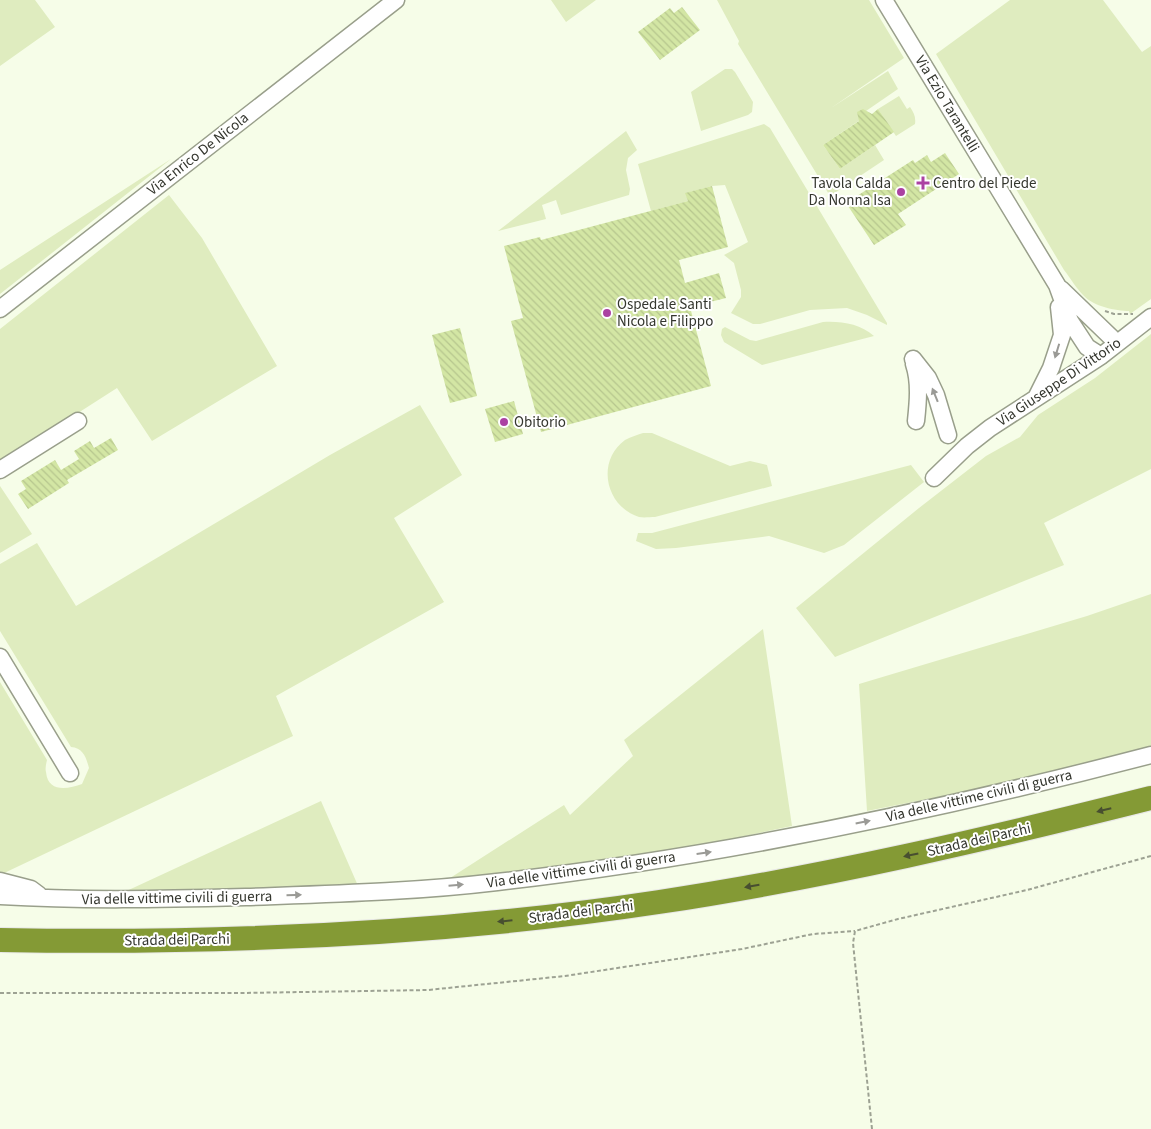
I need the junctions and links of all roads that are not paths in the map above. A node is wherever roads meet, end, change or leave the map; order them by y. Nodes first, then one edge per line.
1 (396, 0) edge
2 (884, 0) edge
3 (1057, 285) junction
4 (0, 309) edge
5 (1151, 317) edge
6 (1117, 343) junction
7 (1101, 356) junction
8 (1036, 398) junction
9 (78, 421) dead end
10 (916, 421) dead end
11 (948, 436) dead end
12 (0, 470) edge
13 (934, 478) dead end
14 (0, 657) edge
15 (1151, 755) edge
16 (70, 773) dead end
17 (1151, 798) edge
18 (1151, 814) edge
19 (0, 880) edge
20 (0, 896) edge
21 (43, 898) junction
22 (0, 940) edge
23 (0, 956) edge

1 - 4 street, Via Enrico De Nicola
2 - 3 street, Via Ezio Tarantelli
3 - 6 street
3 - 7 street
3 -> 8 street
5 - 6 street, Via Giuseppe Di Vittorio
6 - 7 street, Via Giuseppe Di Vittorio
7 - 8 street, Via Giuseppe Di Vittorio
8 - 13 street, Via Giuseppe Di Vittorio
9 - 12 street
11 -> 10 street
14 - 16 street
21 -> 15 street, Via delle vittime civili di guerra
17 -> 22 highway, Strada dei Parchi
18 - 23 highway, Strada dei Parchi
19 - 21 street
20 - 21 street, Via delle vittime civili di guerra

